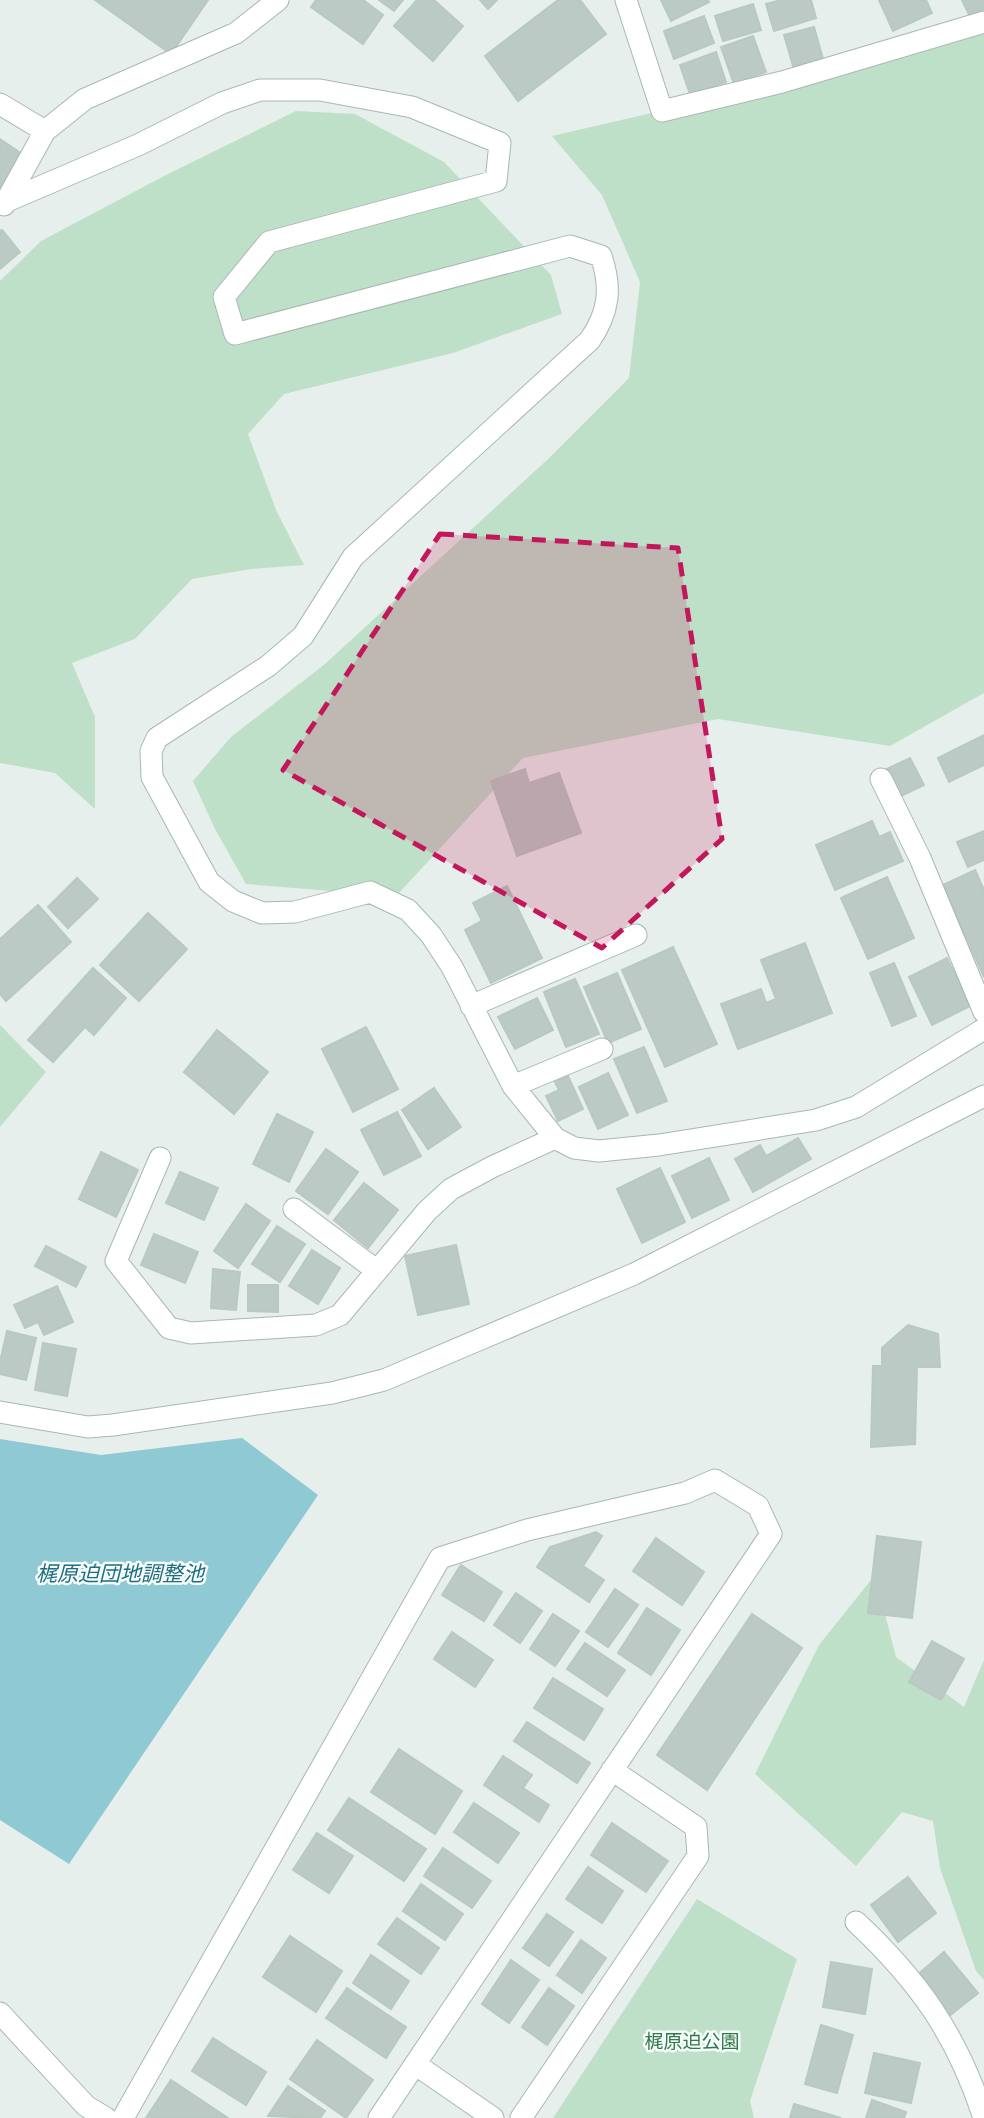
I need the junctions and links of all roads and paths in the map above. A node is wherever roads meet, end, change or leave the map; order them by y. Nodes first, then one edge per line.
1 (278, 0) edge
2 (626, 0) edge
3 (984, 22) edge
4 (0, 104) edge
5 (45, 131) junction
6 (4, 205) edge
7 (881, 779) dead end
8 (636, 935) dead end
9 (471, 1006) junction
10 (984, 1012) edge
11 (984, 1029) edge
12 (602, 1049) dead end
13 (513, 1086) junction
14 (984, 1096) edge
15 (555, 1138) junction
16 (160, 1158) dead end
17 (293, 1209) dead end
18 (376, 1270) junction
19 (0, 1412) edge
20 (612, 1770) junction
21 (856, 1922) dead end
22 (0, 2013) edge
23 (415, 2064) junction
24 (106, 2118) edge
25 (123, 2118) edge
26 (379, 2118) edge
27 (493, 2118) edge
28 (521, 2118) edge
29 (984, 2118) edge

1 - 5 street
2 - 3 street
4 - 5 street
5 - 6 street
6 - 9 street
7 - 10 street
8 - 9 street
9 - 13 street
11 - 15 street
12 - 13 street
13 - 15 street
14 - 19 street
15 - 18 street
16 - 18 street
17 - 18 street
20 - 23 street
20 - 25 street
20 - 28 street
21 - 29 street
22 - 24 street
23 - 26 street
23 - 27 street

